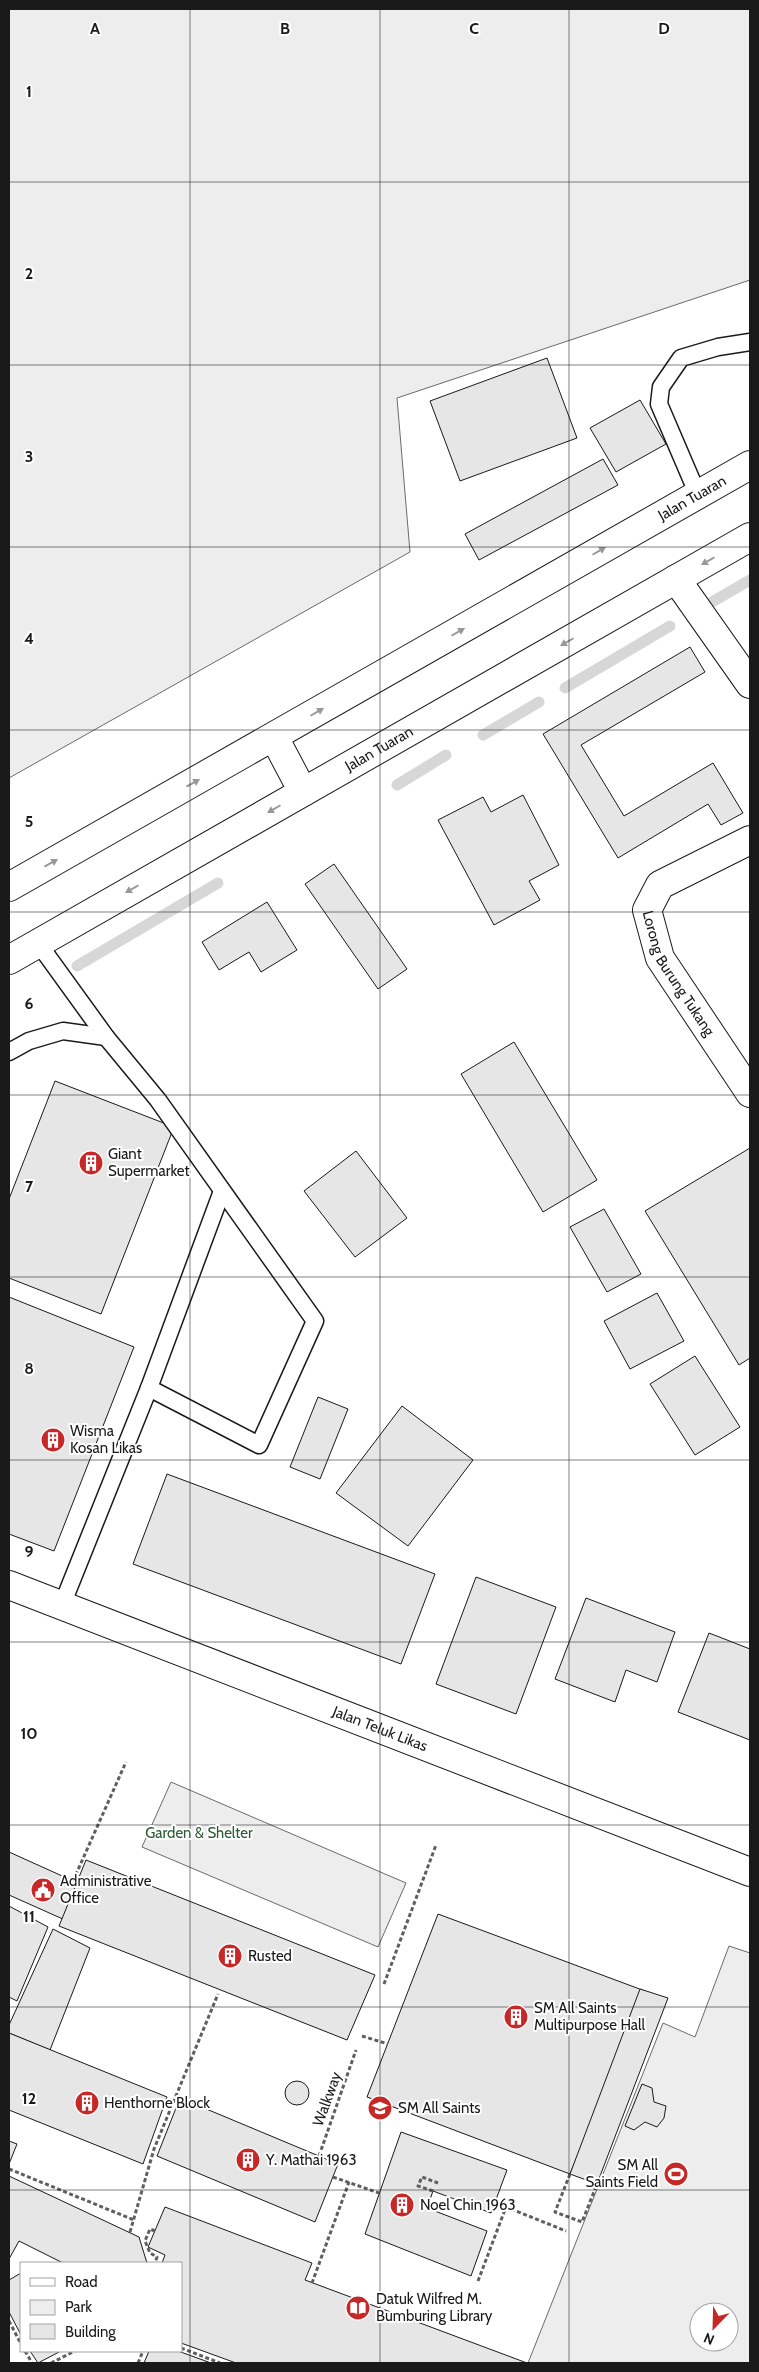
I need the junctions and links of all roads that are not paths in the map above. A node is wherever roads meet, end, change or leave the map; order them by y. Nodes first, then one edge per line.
1 (750, 342) edge
2 (750, 465) edge
3 (698, 495) junction
4 (750, 537) edge
5 (676, 579) junction
6 (750, 684) edge
7 (274, 737) junction
8 (304, 792) junction
9 (750, 840) edge
10 (9, 887) edge
11 (38, 943) junction
12 (9, 960) edge
13 (106, 1037) junction
14 (9, 1052) edge
15 (750, 1093) edge
16 (222, 1191) junction
17 (149, 1388) junction
18 (9, 1585) edge
19 (62, 1605) junction
20 (750, 1872) edge

1 - 3 lane
2 - 3 main road, Jalan Tuaran
7 -> 3 main road, Jalan Tuaran
4 -> 5 main road, Jalan Tuaran
5 - 6 main road
5 -> 8 main road, Jalan Tuaran
7 - 8 main road
10 -> 7 main road, Jalan Tuaran
8 -> 11 main road, Jalan Tuaran
9 - 15 main road, Lorong Burung Tukang
11 - 12 main road, Jalan Tuaran
11 - 13 lane
13 - 14 lane
13 - 16 lane
16 - 17 lane
16 - 17 lane
17 - 19 lane
18 - 19 main road, Jalan Teluk Likas
19 - 20 main road, Jalan Teluk Likas

